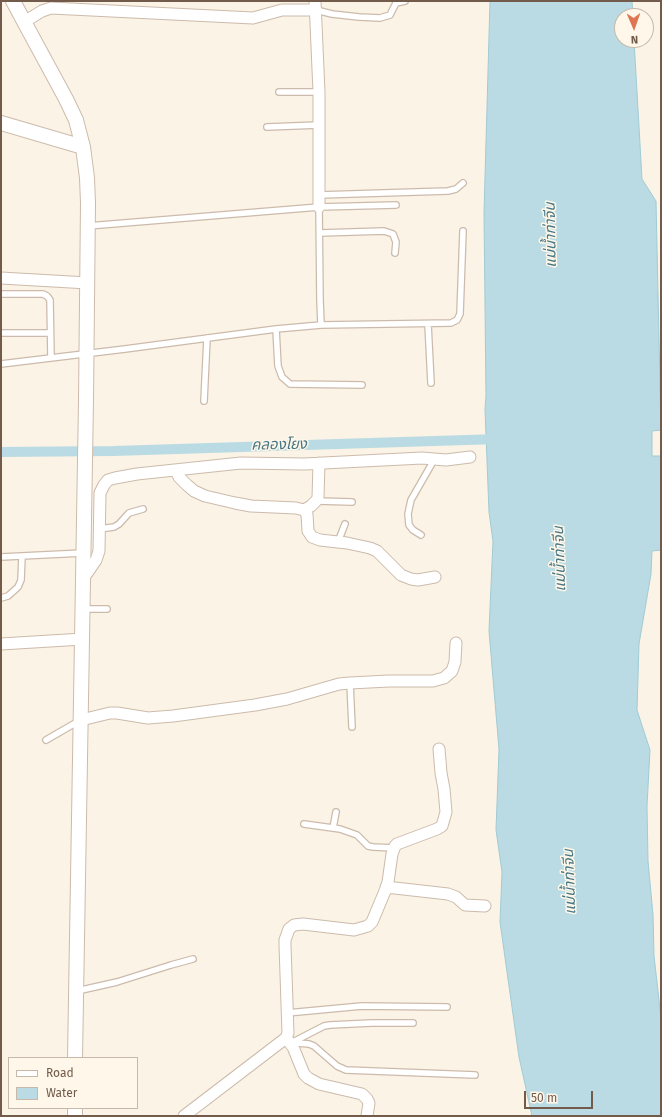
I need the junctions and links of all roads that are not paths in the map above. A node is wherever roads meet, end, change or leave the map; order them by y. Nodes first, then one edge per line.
1 (13, 1) edge
2 (405, 1) edge
3 (397, 2) edge
4 (315, 6) edge
5 (24, 22) junction
6 (279, 92) dead end
7 (319, 92) junction
8 (1, 123) edge
9 (319, 125) junction
10 (267, 127) dead end
11 (83, 148) junction
12 (463, 183) dead end
13 (319, 195) junction
14 (396, 205) dead end
15 (319, 207) junction
16 (87, 226) junction
17 (463, 231) dead end
18 (320, 233) junction
19 (395, 253) dead end
20 (1, 278) edge
21 (88, 283) junction
22 (1, 294) edge
23 (428, 324) junction
24 (321, 325) junction
25 (276, 329) junction
26 (1, 333) edge
27 (50, 333) junction
28 (207, 338) junction
29 (86, 354) junction
30 (51, 358) junction
31 (1, 364) edge
32 (431, 382) dead end
33 (362, 385) dead end
34 (204, 401) dead end
35 (470, 458) dead end
36 (434, 460) junction
37 (319, 463) junction
38 (176, 470) junction
39 (316, 501) junction
40 (352, 502) dead end
41 (143, 509) dead end
42 (304, 510) junction
43 (345, 524) dead end
44 (99, 529) junction
45 (421, 535) dead end
46 (338, 542) junction
47 (84, 553) junction
48 (22, 556) junction
49 (1, 557) edge
50 (435, 577) dead end
51 (83, 579) junction
52 (1, 598) edge
53 (83, 609) junction
54 (107, 609) dead end
55 (82, 638) junction
56 (456, 643) dead end
57 (1, 644) edge
58 (350, 683) junction
59 (81, 720) junction
60 (352, 727) dead end
61 (46, 740) dead end
62 (439, 749) dead end
63 (336, 812) dead end
64 (304, 824) dead end
65 (333, 828) junction
66 (394, 848) junction
67 (386, 887) junction
68 (485, 906) dead end
69 (193, 959) dead end
70 (76, 991) junction
71 (447, 1007) dead end
72 (287, 1012) junction
73 (413, 1023) dead end
74 (290, 1043) junction
75 (75, 1057) edge
76 (475, 1075) dead end
77 (184, 1116) edge
78 (367, 1116) edge

1 - 5 street
2 - 3 lane
3 - 4 lane
4 - 5 street
4 - 7 street
5 - 11 street
6 - 7 lane
7 - 9 street
8 - 11 street
9 - 10 lane
9 - 13 street
11 - 16 street
12 - 13 lane
13 - 15 street
14 - 15 lane
15 - 16 lane
15 - 18 lane
16 - 21 street
17 - 23 lane
18 - 19 lane
18 - 24 lane
20 - 21 street
21 - 29 street
22 - 27 lane
23 - 24 lane
23 - 32 lane
24 - 25 lane
25 - 28 lane
25 - 33 lane
26 - 27 lane
27 - 30 lane
28 - 29 lane
28 - 34 lane
29 - 30 lane
29 - 47 street
30 - 31 lane
35 - 36 street
36 - 37 street
36 - 45 lane
37 - 38 street
37 - 39 street
38 - 42 street
38 - 44 street
39 - 40 lane
39 - 42 street
41 - 44 lane
42 - 46 street
43 - 46 lane
44 - 51 street
46 - 50 street
47 - 48 lane
47 - 51 street
48 - 49 lane
48 - 52 lane
51 - 53 street
53 - 54 lane
53 - 55 street
55 - 57 street
55 - 59 street
56 - 58 street
58 - 59 street
58 - 60 lane
59 - 61 lane
59 - 70 street
62 - 66 street
63 - 65 lane
64 - 65 lane
65 - 66 lane
66 - 67 street
67 - 68 street
67 - 72 street
69 - 70 lane
70 - 75 street
71 - 72 lane
72 - 74 street
73 - 74 lane
74 - 76 lane
74 - 77 street
74 - 78 street

